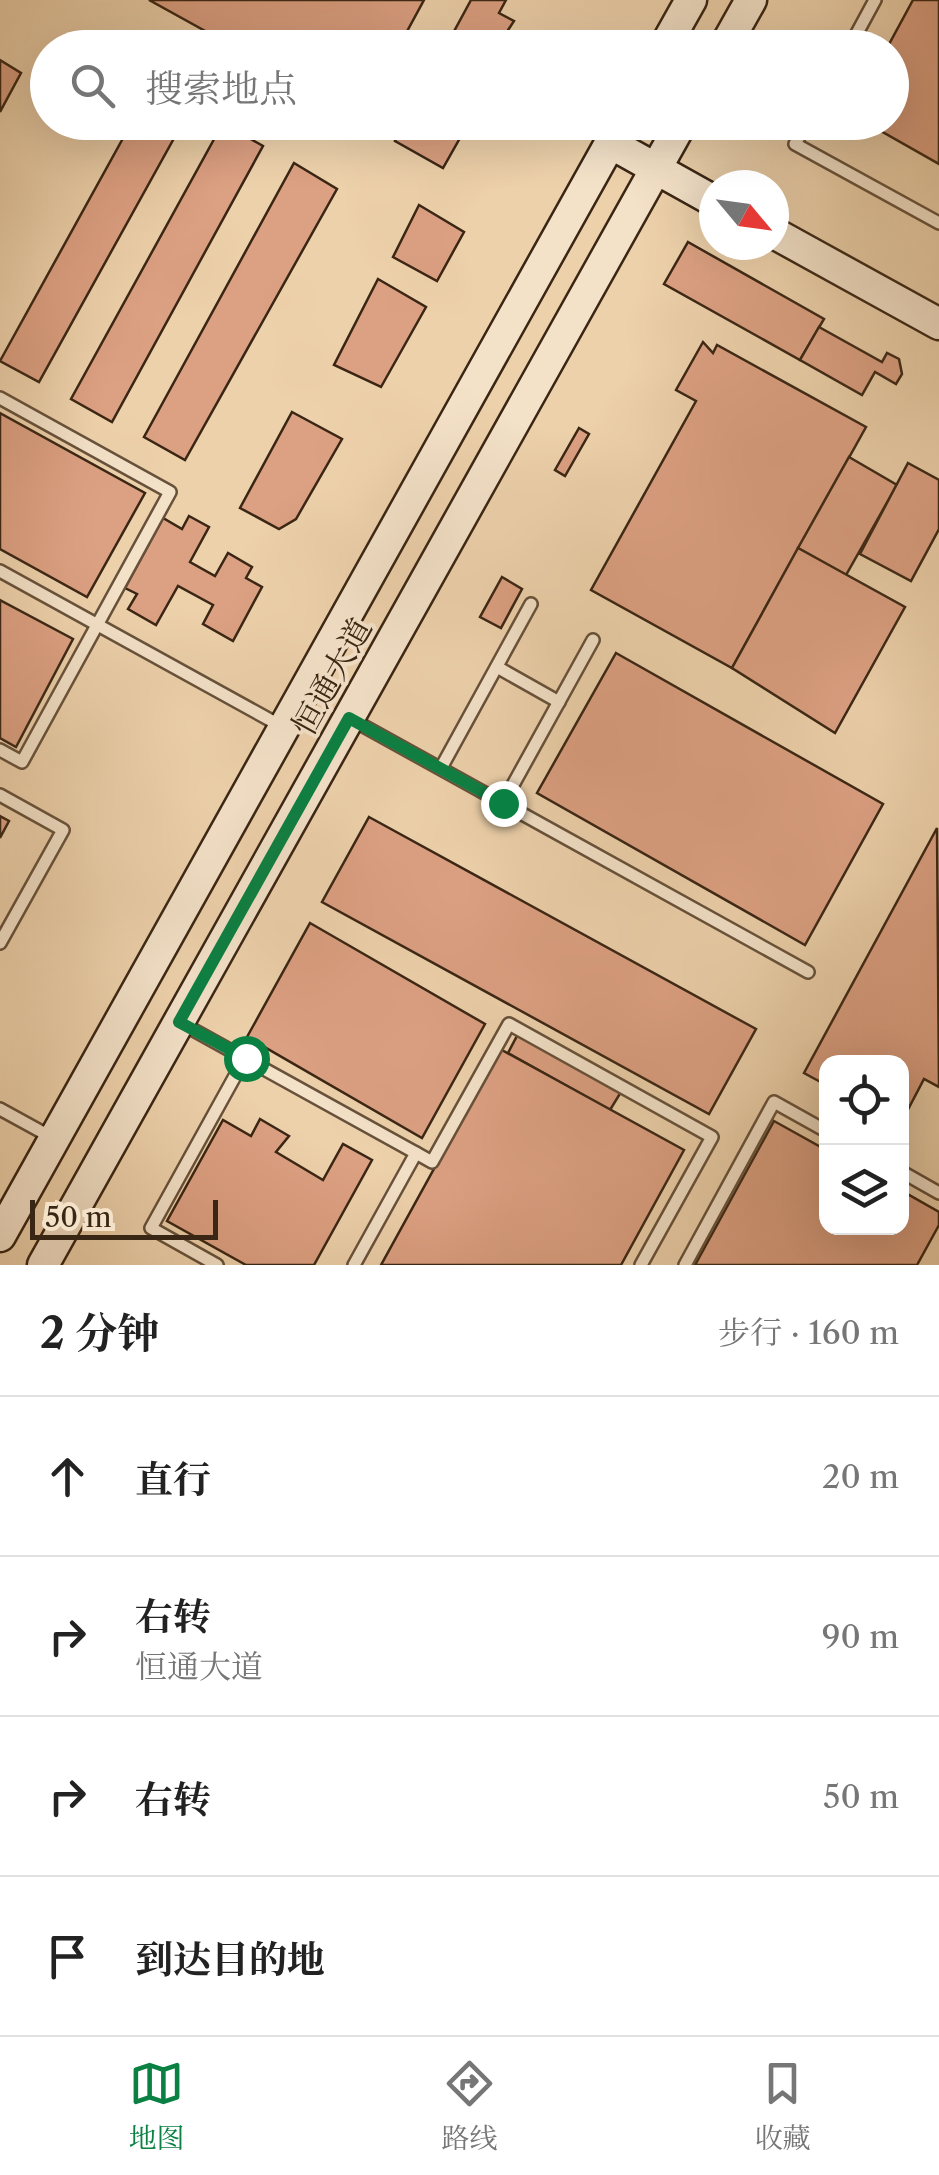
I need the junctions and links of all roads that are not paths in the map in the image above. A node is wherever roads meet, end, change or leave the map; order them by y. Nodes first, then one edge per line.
1 (691, 0) edge
2 (750, 0) edge
3 (875, 0) edge
4 (674, 30) edge
5 (734, 30) edge
6 (859, 30) edge
7 (612, 140) edge
8 (624, 140) edge
9 (672, 140) edge
10 (797, 140) edge
11 (656, 169) junction
12 (699, 193) edge
13 (939, 223) edge
14 (789, 242) edge
15 (939, 324) edge
16 (0, 398) edge
17 (0, 571) edge
18 (531, 604) dead end
19 (97, 625) junction
20 (593, 640) dead end
21 (497, 666) junction
22 (559, 702) junction
23 (349, 718) junction
24 (284, 728) junction
25 (0, 750) edge
26 (440, 768) junction
27 (0, 795) edge
28 (503, 803) junction
29 (0, 944) edge
30 (808, 972) dead end
31 (179, 1022) junction
32 (246, 1058) junction
33 (0, 1109) edge
34 (819, 1127) edge
35 (54, 1139) junction
36 (416, 1153) junction
37 (909, 1176) edge
38 (939, 1192) edge
39 (0, 1236) edge
40 (43, 1265) edge
41 (217, 1265) edge
42 (354, 1265) edge
43 (641, 1265) edge
44 (685, 1265) edge

1 - 4 main road
2 - 5 main road
3 - 6 lane
7 - 24 main road, 恒通大道
8 - 11 main road
9 - 11 main road, 恒通大道
10 - 13 lane
11 - 12 main road
11 - 23 main road, 恒通大道
14 - 15 main road
16 - 19 lane
17 - 19 lane
18 - 21 lane
19 - 24 lane
19 - 25 lane
20 - 22 lane
21 - 22 lane
21 - 26 lane
22 - 28 lane
23 - 26 lane
23 - 31 main road, 恒通大道
24 - 35 main road, 恒通大道
26 - 28 lane
27 - 29 lane
28 - 30 lane
31 - 32 lane
31 - 40 main road, 恒通大道
32 - 36 lane
32 - 41 lane
33 - 35 lane
34 - 44 lane
35 - 39 main road, 恒通大道
36 - 42 lane
36 - 43 lane
37 - 38 lane

